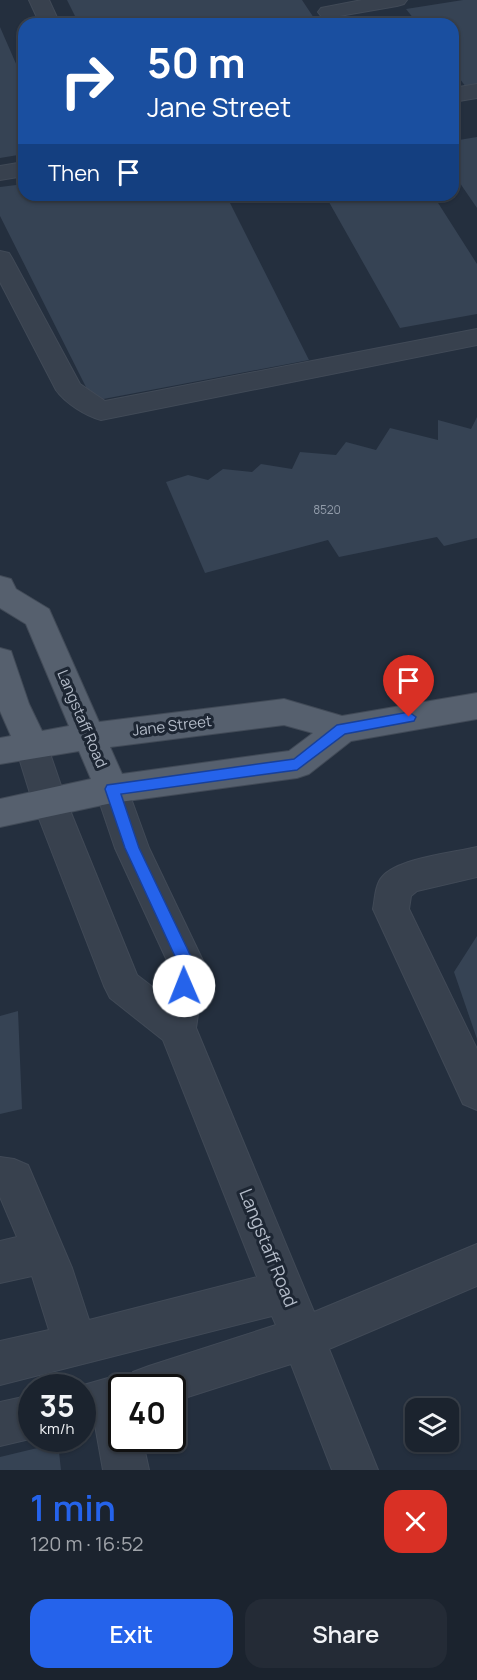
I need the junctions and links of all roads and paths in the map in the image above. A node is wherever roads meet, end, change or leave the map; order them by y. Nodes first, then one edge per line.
1 (39, 0) edge
2 (397, 0) edge
3 (328, 12) edge
4 (47, 18) edge
5 (477, 91) edge
6 (459, 94) edge
7 (18, 170) edge
8 (0, 173) edge
9 (0, 258) edge
10 (477, 338) edge
11 (1, 596) edge
12 (0, 660) edge
13 (477, 706) edge
14 (342, 729) junction
15 (89, 736) junction
16 (16, 748) edge
17 (112, 789) junction
18 (50, 803) junction
19 (0, 813) edge
20 (477, 862) edge
21 (177, 1028) junction
22 (477, 1091) edge
23 (0, 1177) edge
24 (44, 1253) junction
25 (0, 1262) edge
26 (477, 1265) edge
27 (285, 1291) junction
28 (304, 1338) junction
29 (75, 1345) junction
30 (0, 1363) edge
31 (186, 1375) edge
32 (18, 1420) edge
33 (0, 1424) edge
34 (124, 1452) edge
35 (126, 1470) edge
36 (355, 1470) edge

1 - 4 street
2 - 3 street
5 - 6 street
7 - 8 street
9 - 10 street
11 - 15 main road, Langstaff Road
12 - 16 main road, Langstaff Road
13 - 14 main road, Jane Street
14 - 15 main road, Jane Street
14 - 17 main road, Jane Street
15 - 16 main road, Jane Street
15 - 17 main road, Langstaff Road
16 - 18 street, Langstaff Road
17 - 18 main road, Jane Street
17 - 21 street, Langstaff Road
18 - 19 main road, Jane Street
18 - 21 street, Langstaff Road
20 - 22 street
21 - 27 street, Langstaff Road
23 - 24 street
24 - 25 street
24 - 29 street
26 - 28 street
27 - 28 street, Langstaff Road
27 - 29 street
28 - 31 street
28 - 36 street, Langstaff Road
29 - 30 street
32 - 33 street
34 - 35 street

